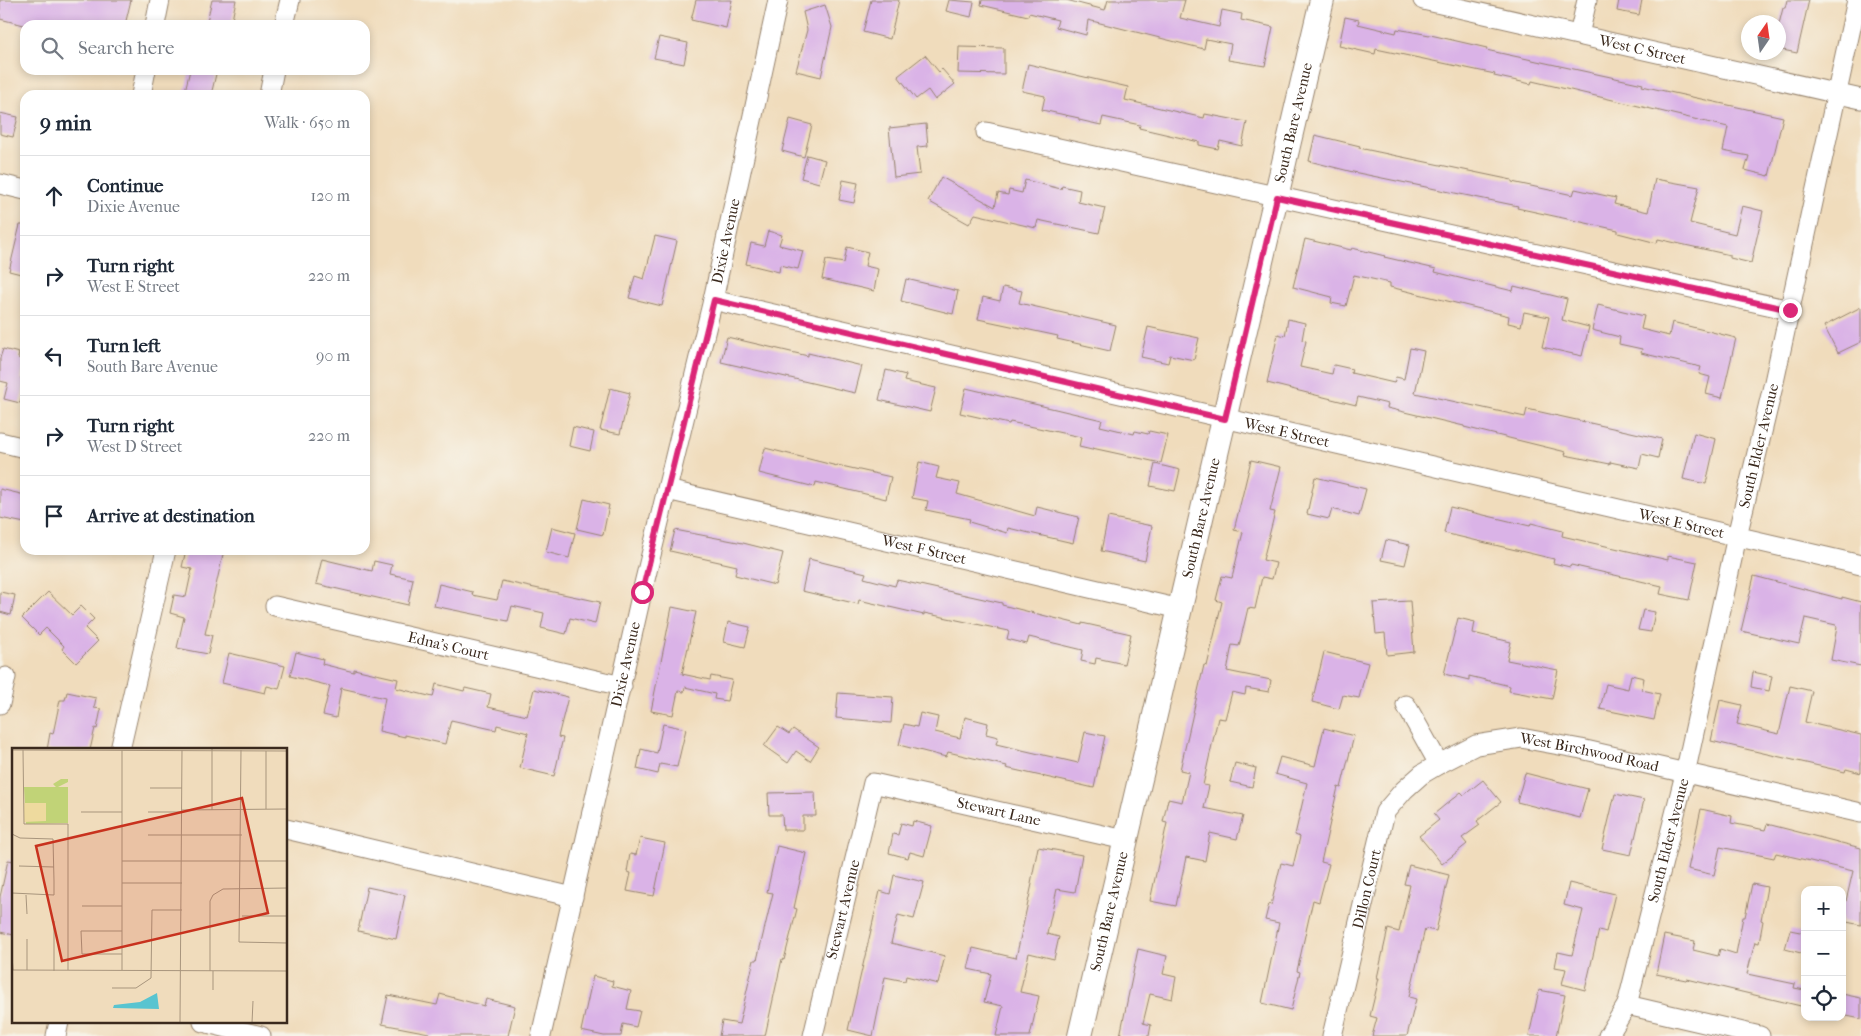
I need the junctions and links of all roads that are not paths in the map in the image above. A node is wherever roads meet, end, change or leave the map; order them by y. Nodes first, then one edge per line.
1 (160, 0) edge
2 (290, 0) edge
3 (778, 0) edge
4 (1322, 0) edge
5 (1423, 0) edge
6 (1587, 0) edge
7 (1857, 0) edge
8 (156, 20) edge
9 (285, 20) edge
10 (1579, 35) junction
11 (145, 75) edge
12 (273, 75) edge
13 (142, 90) edge
14 (269, 90) edge
15 (1837, 94) junction
16 (1861, 99) edge
17 (986, 132) dead end
18 (0, 184) edge
19 (20, 189) edge
20 (1277, 197) junction
21 (714, 300) junction
22 (1790, 310) junction
23 (1225, 419) junction
24 (0, 442) edge
25 (20, 447) edge
26 (667, 490) junction
27 (1737, 536) junction
28 (165, 555) edge
29 (1861, 565) edge
30 (275, 606) dead end
31 (1180, 609) junction
32 (6, 677) dead end
33 (622, 686) junction
34 (0, 704) edge
35 (1406, 705) dead end
36 (120, 748) edge
37 (1439, 764) junction
38 (1685, 774) junction
39 (873, 783) joint
40 (1861, 813) edge
41 (288, 829) edge
42 (1125, 840) junction
43 (573, 897) junction
44 (1627, 1005) junction
45 (211, 1024) edge
46 (261, 1036) edge
47 (541, 1036) edge
48 (813, 1036) edge
49 (1080, 1036) edge
50 (1332, 1036) edge
51 (1608, 1036) edge
52 (1760, 1036) edge

1 - 8 street
2 - 9 street
3 - 21 street, Dixie Avenue
4 - 20 street, South Bare Avenue
5 - 10 street, West C Street
6 - 10 street
7 - 15 street, South Elder Avenue
10 - 15 street, West C Street
11 - 13 street
12 - 14 street
15 - 16 street, West C Street
15 - 22 street, South Elder Avenue
17 - 20 street
18 - 19 street
20 - 22 street
20 - 23 street, South Bare Avenue
21 - 23 street, West E Street
21 - 26 street, Dixie Avenue
22 - 27 street, South Elder Avenue
23 - 27 street, West E Street
23 - 31 street, South Bare Avenue
24 - 25 street
26 - 31 street, West F Street
26 - 33 street, Dixie Avenue
27 - 29 street, West E Street
27 - 38 street, South Elder Avenue
28 - 36 street
30 - 33 street, Edna's Court
31 - 42 street, South Bare Avenue
32 - 34 street
33 - 43 street, Dixie Avenue
35 - 37 street
37 - 38 street, West Birchwood Road
37 - 50 street, Dillon Court
38 - 40 street, West Birchwood Road
38 - 44 street, South Elder Avenue
39 - 42 street, Stewart Lane
39 - 48 street, Stewart Avenue
41 - 43 street
42 - 49 street, South Bare Avenue
43 - 47 street, Dixie Avenue
44 - 51 street, South Elder Avenue
44 - 52 street
45 - 46 street

